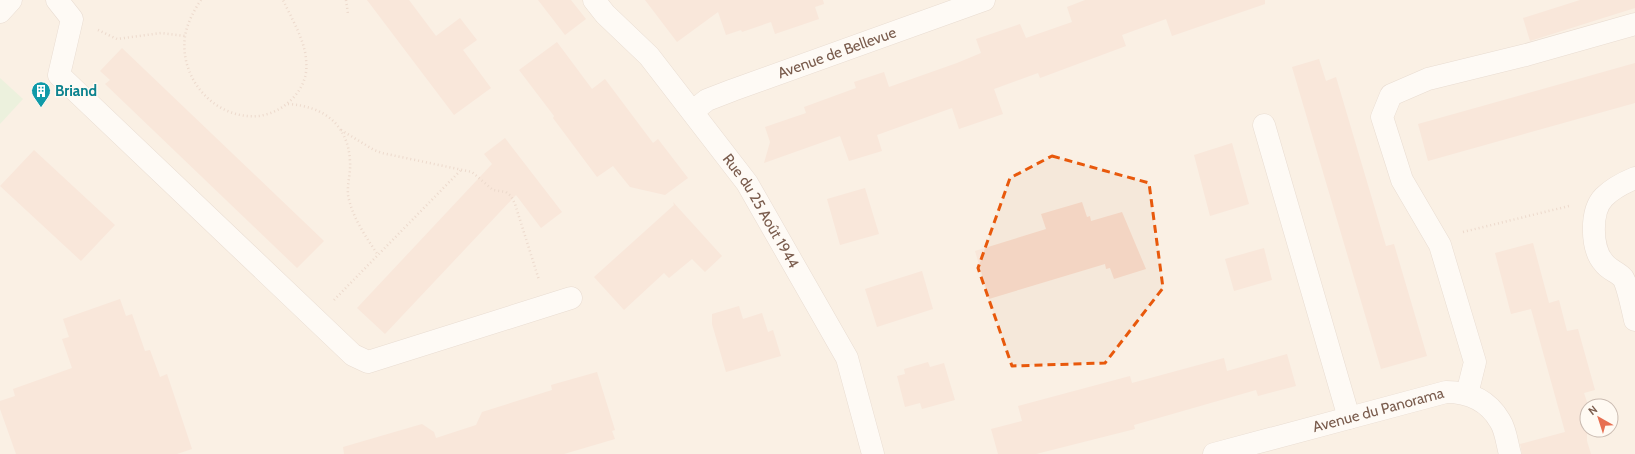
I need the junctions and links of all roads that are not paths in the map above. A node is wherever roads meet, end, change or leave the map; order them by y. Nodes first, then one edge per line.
1 (11, 0) edge
2 (57, 0) edge
3 (594, 0) edge
4 (984, 0) edge
5 (0, 12) edge
6 (1635, 24) edge
7 (693, 111) junction
8 (1264, 125) dead end
9 (1635, 178) edge
10 (571, 298) dead end
11 (1635, 320) edge
12 (1468, 394) junction
13 (1349, 418) junction
14 (873, 454) edge
15 (1214, 454) edge
16 (1510, 454) edge

1 - 5 street
2 - 10 street
3 - 7 street, Rue du 25 Août 1944
4 - 7 street, Avenue de Bellevue
6 - 12 street
7 - 14 street, Rue du 25 Août 1944
8 - 13 street
9 - 11 street
12 - 13 street, Avenue du Panorama
12 - 16 street, Avenue du Panorama
13 - 15 street, Avenue du Panorama

